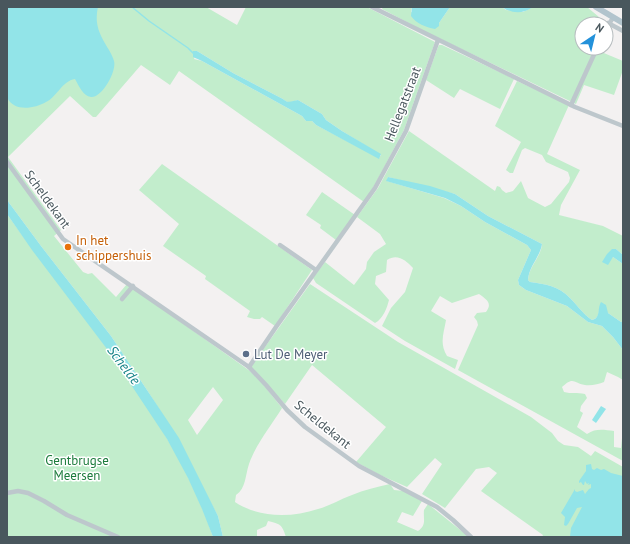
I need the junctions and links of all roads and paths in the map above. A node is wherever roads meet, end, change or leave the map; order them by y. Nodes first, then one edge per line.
1 (372, 7) edge
2 (596, 7) edge
3 (610, 16) edge
4 (614, 18) edge
5 (623, 23) edge
6 (614, 26) edge
7 (623, 31) edge
8 (438, 40) junction
9 (593, 56) edge
10 (571, 105) junction
11 (623, 126) edge
12 (7, 162) edge
13 (280, 245) dead end
14 (316, 270) junction
15 (133, 286) junction
16 (122, 299) dead end
17 (249, 367) junction
18 (7, 493) edge
19 (118, 537) edge
20 (471, 537) edge

1 - 8 street
2 - 3 main road
4 - 5 main road
6 - 7 street
8 - 10 street
8 - 14 street, Hellegatstraat
9 - 10 street
10 - 11 street
12 - 15 street, Scheldekant
13 - 14 street
14 - 17 street, Hellegatstraat
15 - 16 street
15 - 17 street, Scheldekant
17 - 20 street, Scheldekant
18 - 19 street

